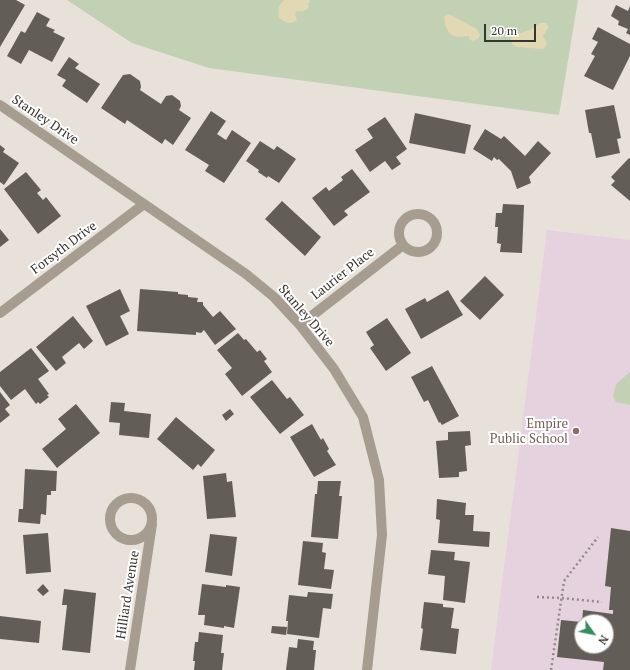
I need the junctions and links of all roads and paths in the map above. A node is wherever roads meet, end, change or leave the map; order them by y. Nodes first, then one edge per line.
1 (0, 105) edge
2 (144, 204) junction
3 (403, 244) dead end
4 (0, 313) edge
5 (300, 325) junction
6 (152, 524) junction
7 (598, 538) dead end
8 (537, 597) dead end
9 (561, 598) junction
10 (602, 602) dead end
11 (130, 670) edge
12 (367, 670) edge
13 (550, 670) edge

1 - 2 street, Stanley Drive
2 - 4 street, Forsyth Drive
2 - 5 street, Stanley Drive
3 - 5 street, Laurier Place
5 - 12 street, Stanley Drive
6 - 6 street, Hilliard Avenue
6 - 11 street, Hilliard Avenue
7 - 9 path
8 - 9 path
9 - 10 path
9 - 13 path

